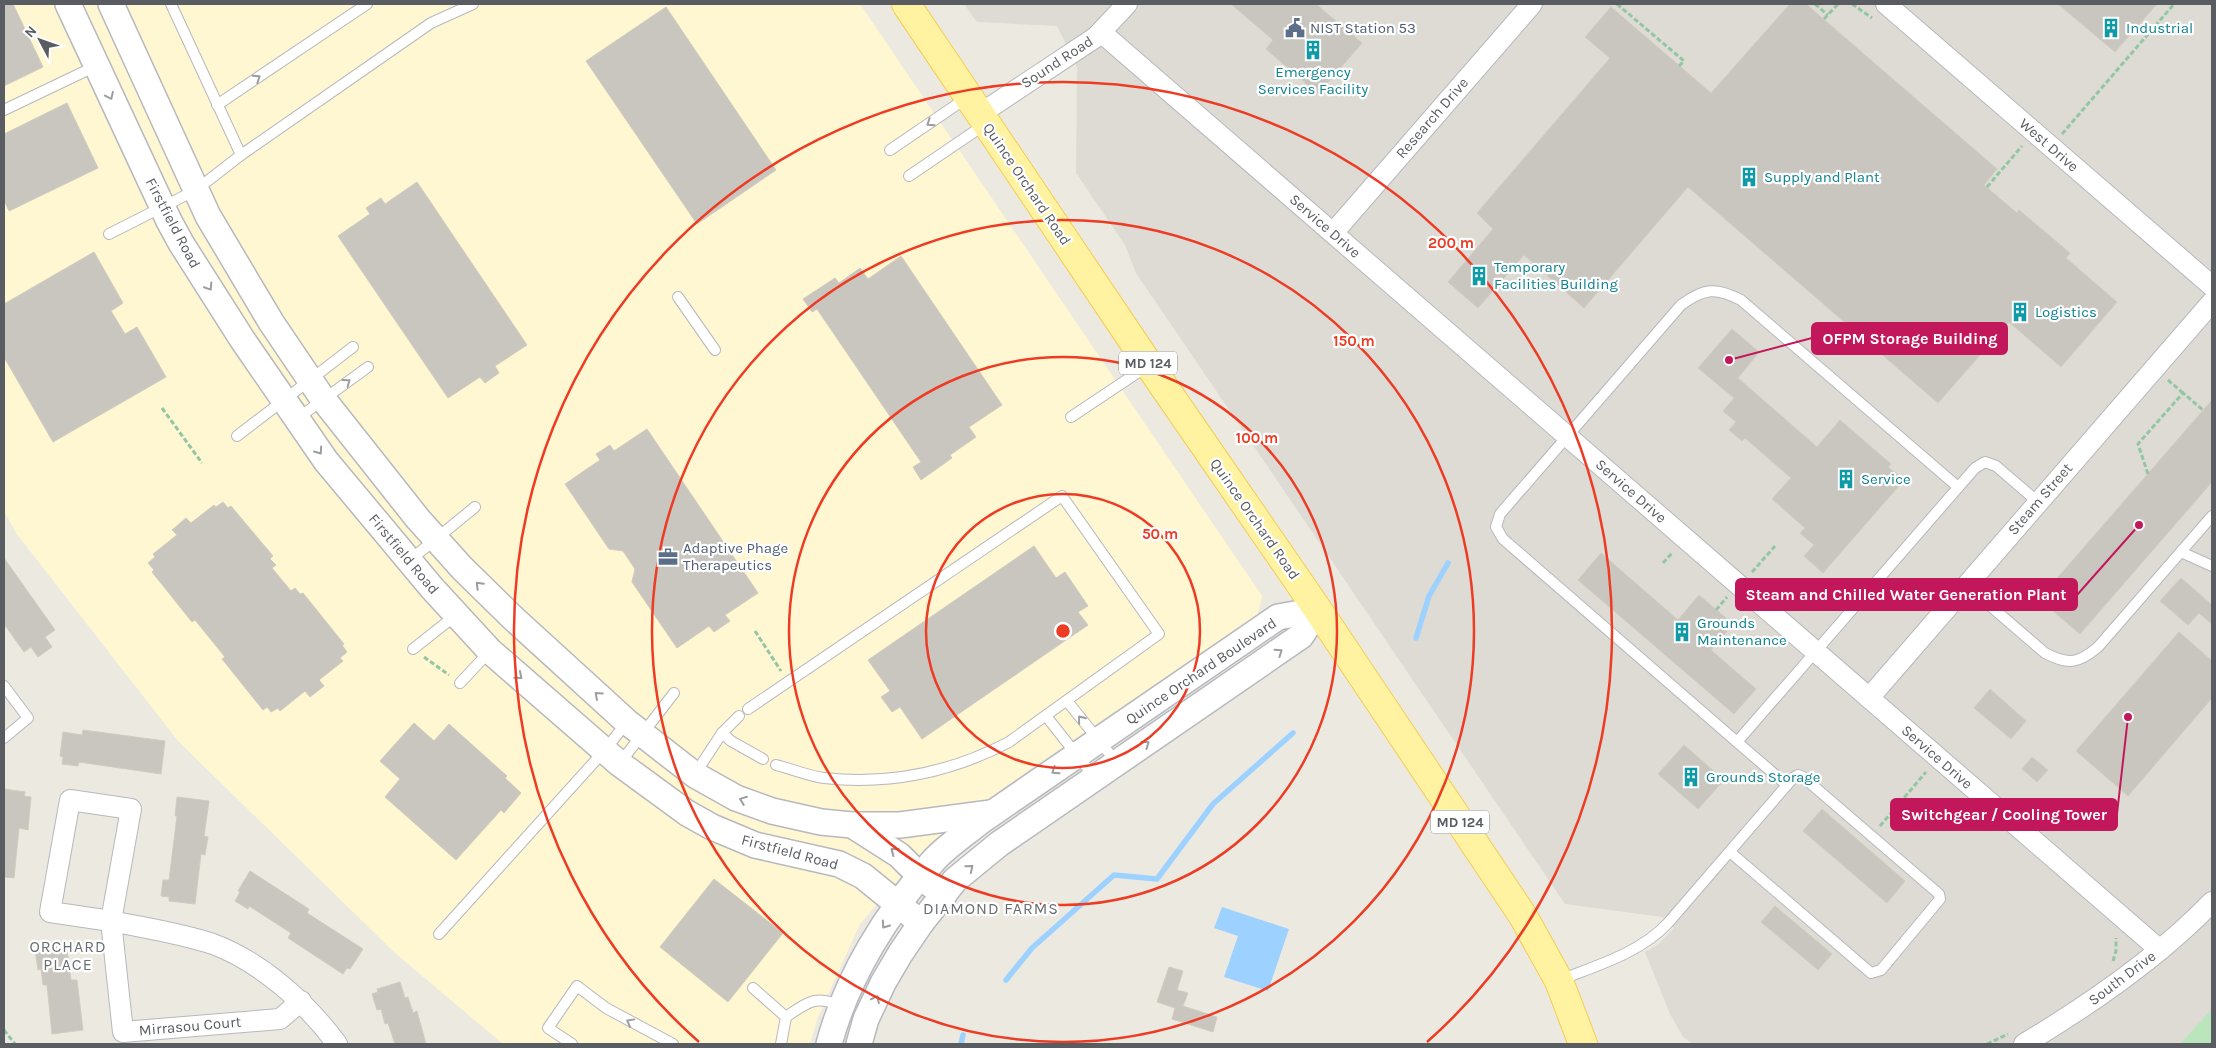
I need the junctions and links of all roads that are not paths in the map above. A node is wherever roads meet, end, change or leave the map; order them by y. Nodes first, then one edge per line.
1 (68, 4) edge
2 (111, 4) edge
3 (170, 4) edge
4 (367, 4) edge
5 (472, 4) edge
6 (906, 4) edge
7 (1128, 4) edge
8 (1532, 4) edge
9 (1886, 4) edge
10 (1102, 33) junction
11 (96, 66) junction
12 (216, 105) junction
13 (4, 110) edge
14 (979, 111) junction
15 (890, 150) dead end
16 (240, 155) junction
17 (908, 176) dead end
18 (196, 190) junction
19 (162, 208) junction
20 (1333, 233) junction
21 (110, 234) dead end
22 (2212, 286) edge
23 (678, 296) dead end
24 (2212, 302) edge
25 (353, 347) dead end
26 (715, 350) dead end
27 (1149, 365) junction
28 (368, 367) dead end
29 (316, 390) junction
30 (290, 409) junction
31 (1071, 417) dead end
32 (237, 436) dead end
33 (1567, 436) junction
34 (1958, 487) junction
35 (2038, 502) junction
36 (474, 507) dead end
37 (2212, 516) edge
38 (436, 539) junction
39 (2181, 552) junction
40 (410, 561) junction
41 (2212, 566) edge
42 (1966, 585) junction
43 (1318, 610) junction
44 (456, 615) junction
45 (413, 649) road end
46 (490, 651) junction
47 (1816, 652) junction
48 (460, 683) road end
49 (4, 686) edge
50 (674, 693) dead end
51 (1869, 698) junction
52 (1068, 701) junction
53 (748, 709) dead end
54 (739, 716) dead end
55 (1046, 716) junction
56 (635, 729) junction
57 (722, 733) junction
58 (4, 738) edge
59 (1099, 741) junction
60 (1737, 742) junction
61 (1077, 756) junction
62 (612, 757) junction
63 (763, 759) dead end
64 (1118, 764) junction
65 (776, 765) dead end
66 (695, 775) junction
67 (1095, 779) junction
68 (1787, 785) junction
69 (993, 813) junction
70 (852, 824) junction
71 (1730, 852) junction
72 (920, 877) junction
73 (944, 895) junction
74 (2212, 902) edge
75 (899, 905) junction
76 (111, 921) junction
77 (922, 924) junction
78 (439, 934) dead end
79 (2160, 950) junction
80 (1559, 980) junction
81 (753, 988) dead end
82 (302, 1001) junction
83 (840, 1006) junction
84 (786, 1017) junction
85 (2017, 1039) edge
86 (337, 1044) edge
87 (572, 1044) edge
88 (673, 1044) edge
89 (781, 1044) edge
90 (828, 1044) edge
91 (859, 1044) edge
92 (1583, 1044) edge

1 - 11 street, Firstfield Road
2 - 18 street
3 - 12 lane
12 -> 4 lane
5 - 16 lane
6 - 14 main road, Quince Orchard Road / MD 124
7 - 10 street, Sound Road
8 - 20 street, Research Drive
9 - 22 street, West Drive
10 - 14 street, Sound Road
10 - 20 street, Service Drive
11 - 13 lane
11 -> 19 street, Firstfield Road
12 - 16 lane
14 -> 15 lane
14 - 17 lane
14 - 27 main road, Quince Orchard Road / MD 124
16 - 18 lane
18 - 19 lane
18 - 29 street
19 - 21 lane
19 -> 30 street, Firstfield Road
20 - 33 street, Service Drive
23 - 26 lane
24 - 35 street, Steam Street
25 - 29 lane
27 - 31 lane
27 - 43 main road, Quince Orchard Road / MD 124
29 -> 28 lane
29 - 30 lane
29 - 30 lane
29 - 38 street
30 - 32 lane
30 -> 40 street, Firstfield Road
33 - 34 lane
33 - 47 street, Service Drive
33 - 60 lane
34 - 35 lane
34 - 47 lane
35 - 42 street, Steam Street
36 - 38 lane
37 - 39 lane
38 - 40 lane
56 -> 38 street
39 - 41 lane
39 - 42 lane
40 - 44 street, Firstfield Road
42 - 51 street, Steam Street
43 - 59 street, Quince Orchard Boulevard
64 -> 43 street, Quince Orchard Boulevard
43 - 80 main road, Quince Orchard Road / MD 124
44 - 45 lane
44 - 46 street, Firstfield Road
46 - 48 lane
46 -> 62 street, Firstfield Road
47 - 51 street, Service Drive
47 - 60 lane
49 - 58 lane
50 - 56 lane
51 - 79 street, Service Drive
52 - 53 lane
52 - 55 lane
59 -> 52 lane
54 - 57 lane
55 - 61 lane
55 - 65 lane
56 - 62 lane
56 - 62 lane
56 - 66 street
57 - 63 lane
57 - 66 lane
59 - 61 street, Quince Orchard Boulevard
59 - 64 lane
60 - 68 lane
61 - 67 lane
61 -> 69 street, Quince Orchard Boulevard
62 - 75 street, Firstfield Road
62 - 78 lane
64 - 67 street, Quince Orchard Boulevard
70 -> 66 street
73 -> 67 street, Quince Orchard Boulevard
68 - 71 lane
68 - 71 lane
69 - 70 street
69 - 72 street, Quince Orchard Boulevard
72 -> 70 street
71 - 80 lane
72 - 73 street
72 - 75 street, Quince Orchard Boulevard
73 - 77 street, Quince Orchard Boulevard
74 - 79 street, South Drive
75 - 77 street, Firstfield Road
75 -> 83 street, Quince Orchard Boulevard
76 - 76 street
76 - 82 street
76 - 82 street, Mirrasou Court
91 -> 77 street, Quince Orchard Boulevard
79 - 85 street, South Drive
80 - 92 main road, Quince Orchard Road / MD 124
81 - 84 lane
82 - 86 street
83 - 84 lane
83 - 90 street, Quince Orchard Boulevard
84 - 89 lane
88 -> 87 lane

